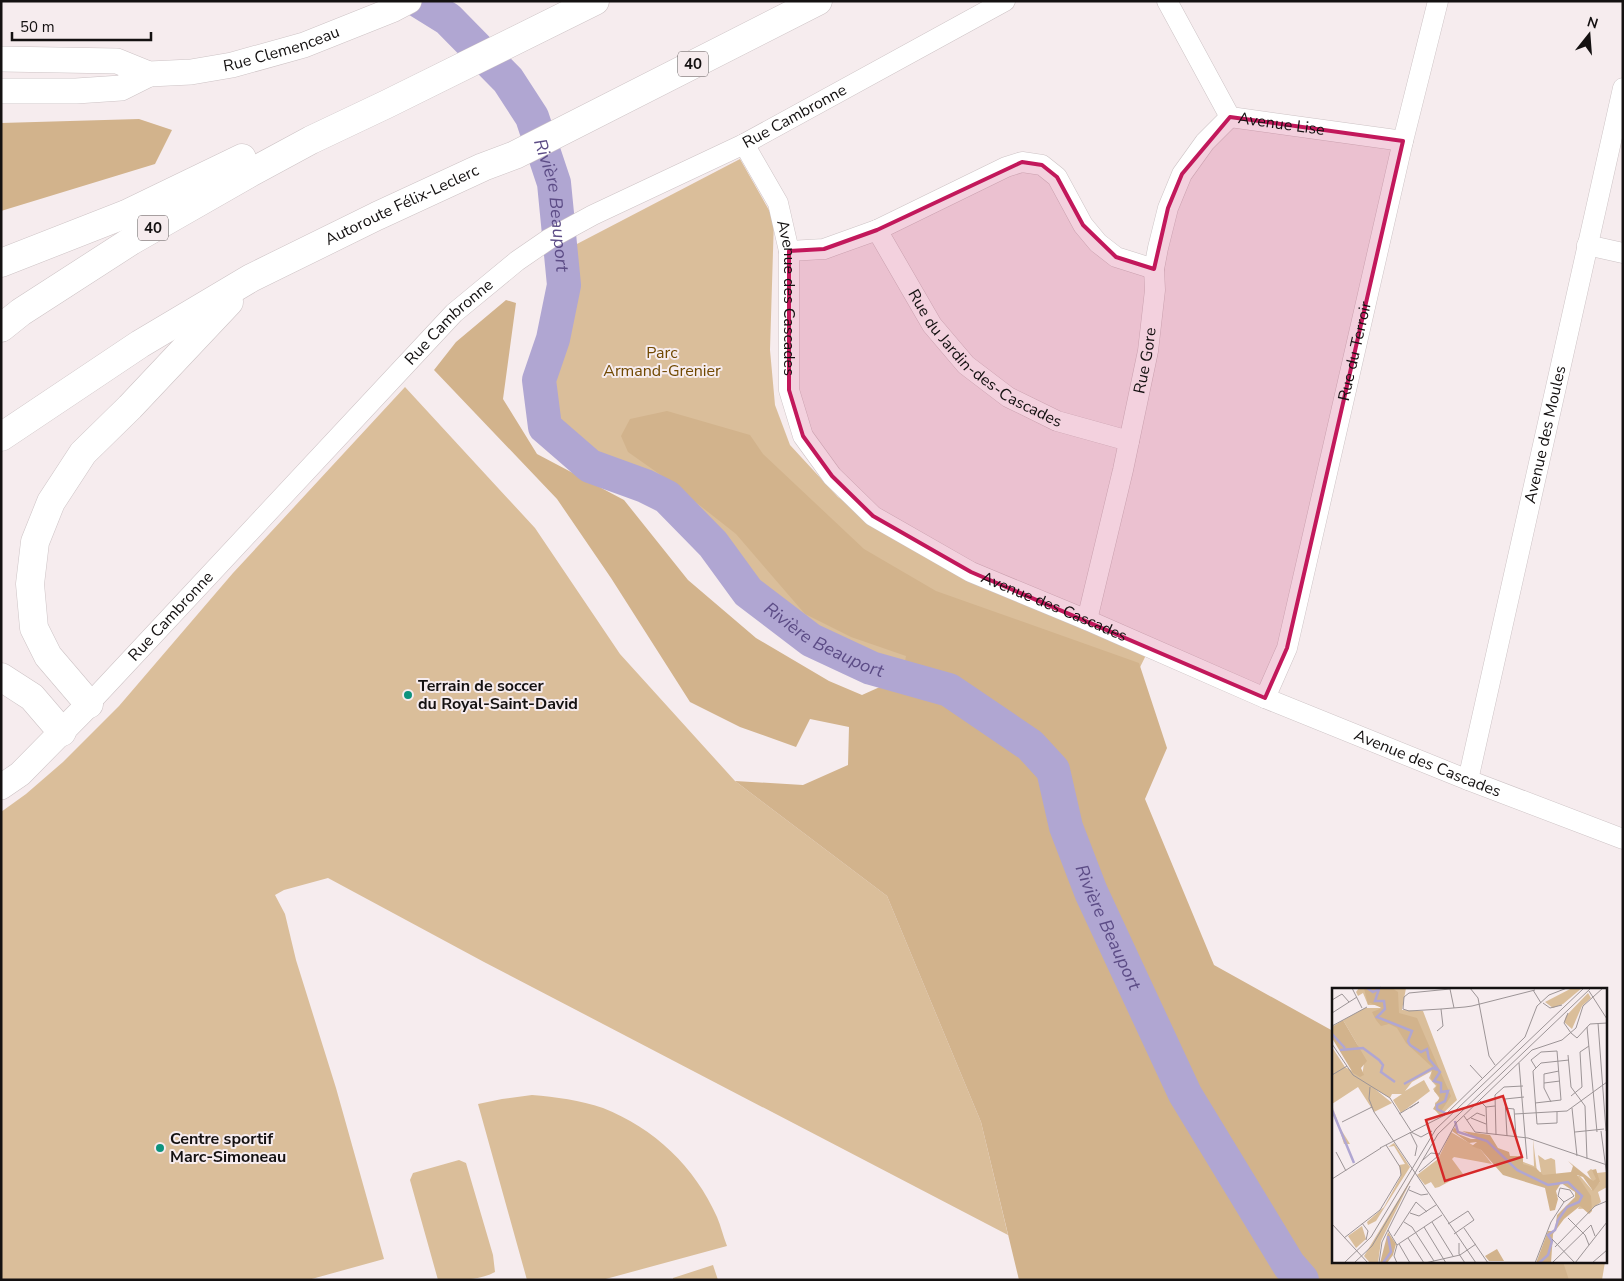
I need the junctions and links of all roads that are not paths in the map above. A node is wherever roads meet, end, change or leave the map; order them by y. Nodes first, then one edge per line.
1 (594, 1) edge
2 (818, 1) edge
3 (1006, 1) edge
4 (1167, 1) edge
5 (1438, 1) edge
6 (401, 5) edge
7 (1, 59) edge
8 (149, 74) junction
9 (1623, 88) edge
10 (1, 91) edge
11 (1230, 117) junction
12 (311, 140) junction
13 (1404, 141) junction
14 (744, 144) junction
15 (877, 230) junction
16 (1588, 245) junction
17 (789, 251) junction
18 (1623, 253) edge
19 (1, 263) edge
20 (1154, 269) junction
21 (251, 278) junction
22 (1, 328) edge
23 (1, 437) edge
24 (1129, 441) junction
25 (1087, 620) junction
26 (1, 677) edge
27 (1265, 698) junction
28 (89, 704) junction
29 (62, 732) junction
30 (1468, 780) junction
31 (1, 787) edge
32 (1623, 839) edge

1 - 12 highway, 40
2 - 21 highway, Autoroute Félix-Leclerc / 40
3 - 14 street, Rue Cambronne
4 - 11 street, Avenue Lise
5 - 13 street, Rue du Terroir
6 - 8 street, Rue Clemenceau
7 - 8 street, Rue Clemenceau
8 - 10 street, Rue Clemenceau
9 - 16 street, Avenue des Moules
11 - 13 street, Avenue Lise
11 - 20 street, Rue Gore
12 - 19 highway
12 - 22 highway, 40
13 - 27 street, Rue du Terroir
14 - 17 street, Avenue des Cascades
14 - 28 street, Rue Cambronne
15 - 17 street
15 - 20 street
15 - 24 street, Rue du Jardin-des-Cascades
16 - 18 street
16 - 30 street, Avenue des Moules
17 - 25 street, Avenue des Cascades
20 - 24 street, Rue Gore
21 - 23 highway, Autoroute Félix-Leclerc / 40
21 - 28 highway
24 - 25 street, Rue Gore
25 - 27 street, Avenue des Cascades
26 - 29 highway
27 - 30 street, Avenue des Cascades
28 - 29 street, Rue Cambronne
29 - 31 street, Rue Cambronne
30 - 32 street, Avenue des Cascades

